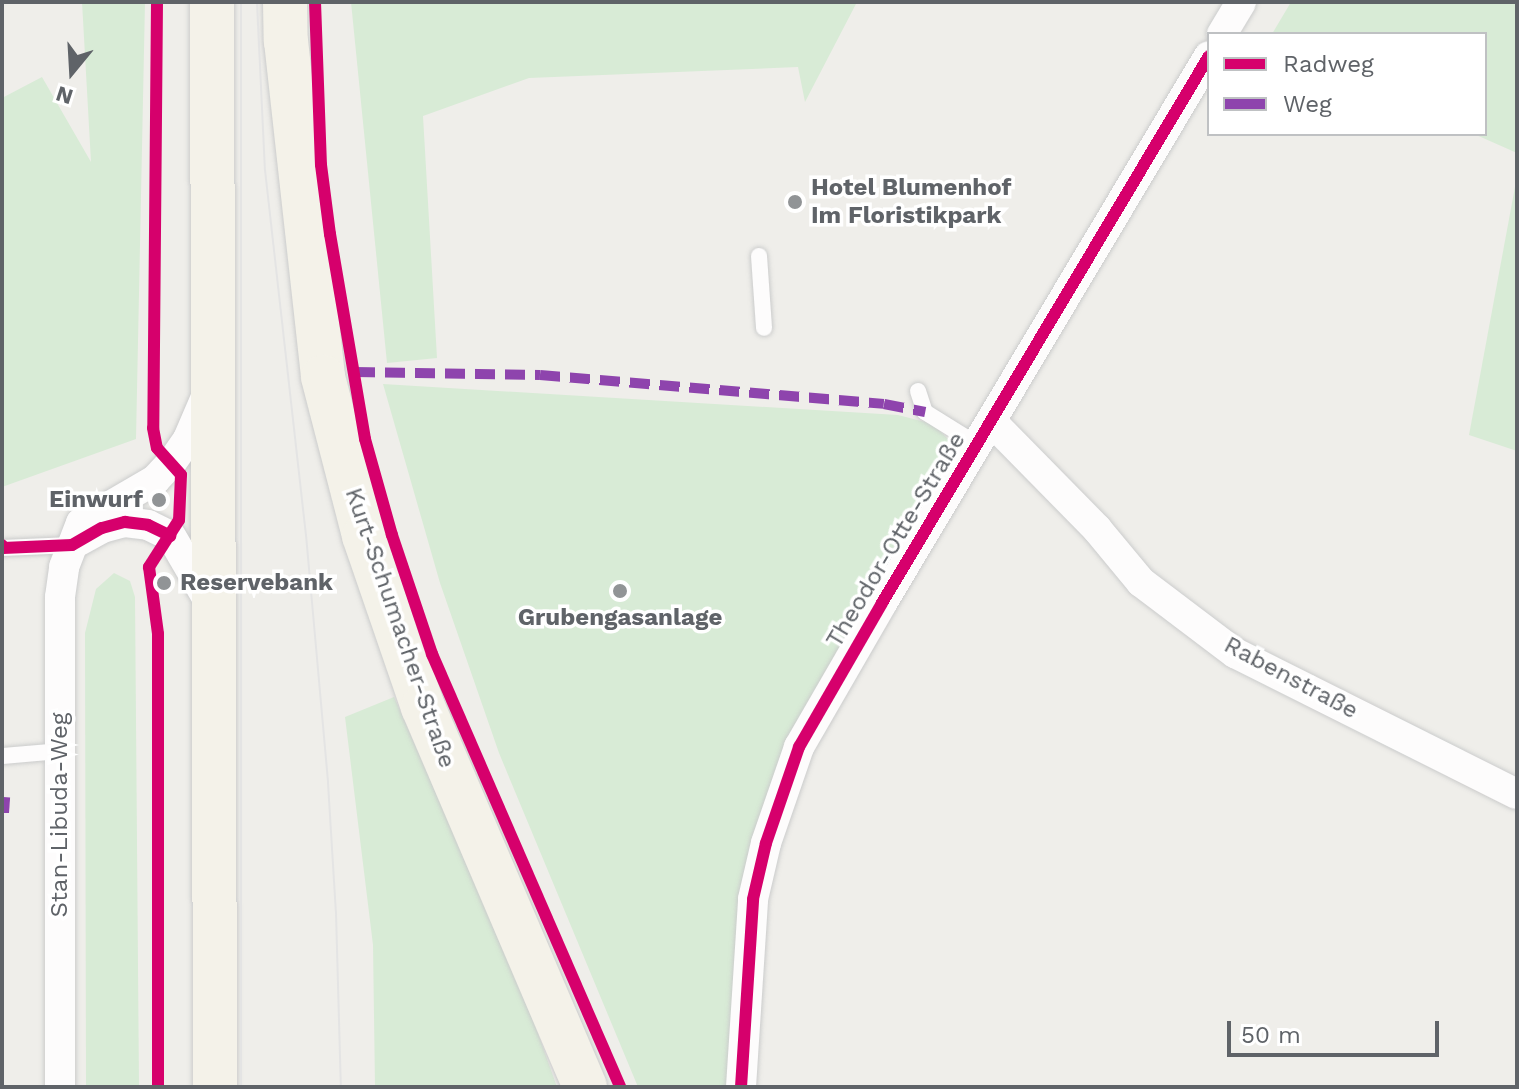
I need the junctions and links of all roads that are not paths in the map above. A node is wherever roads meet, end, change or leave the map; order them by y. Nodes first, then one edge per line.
1 (212, 2) edge
2 (285, 2) edge
3 (1241, 2) edge
4 (1223, 32) edge
5 (1207, 59) edge
6 (759, 256) dead end
7 (764, 328) dead end
8 (213, 380) junction
9 (918, 391) dead end
10 (985, 434) junction
11 (72, 545) junction
12 (2, 547) edge
13 (216, 616) junction
14 (60, 751) junction
15 (2, 756) edge
16 (1517, 794) edge
17 (60, 1087) edge
18 (215, 1087) edge
19 (585, 1087) edge
20 (741, 1087) edge

1 - 8 main road
2 - 19 main road, Kurt-Schumacher-Straße
3 - 4 street
5 - 10 street, Theodor-Otte-Straße
6 - 7 lane
8 - 11 street, Stan-Libuda-Weg
8 - 13 main road
9 - 10 lane
10 - 16 street, Rabenstraße
10 - 20 street, Theodor-Otte-Straße
11 - 12 lane
11 - 13 street
11 - 14 street, Stan-Libuda-Weg
13 - 18 main road
14 - 15 lane
14 - 17 street, Stan-Libuda-Weg

